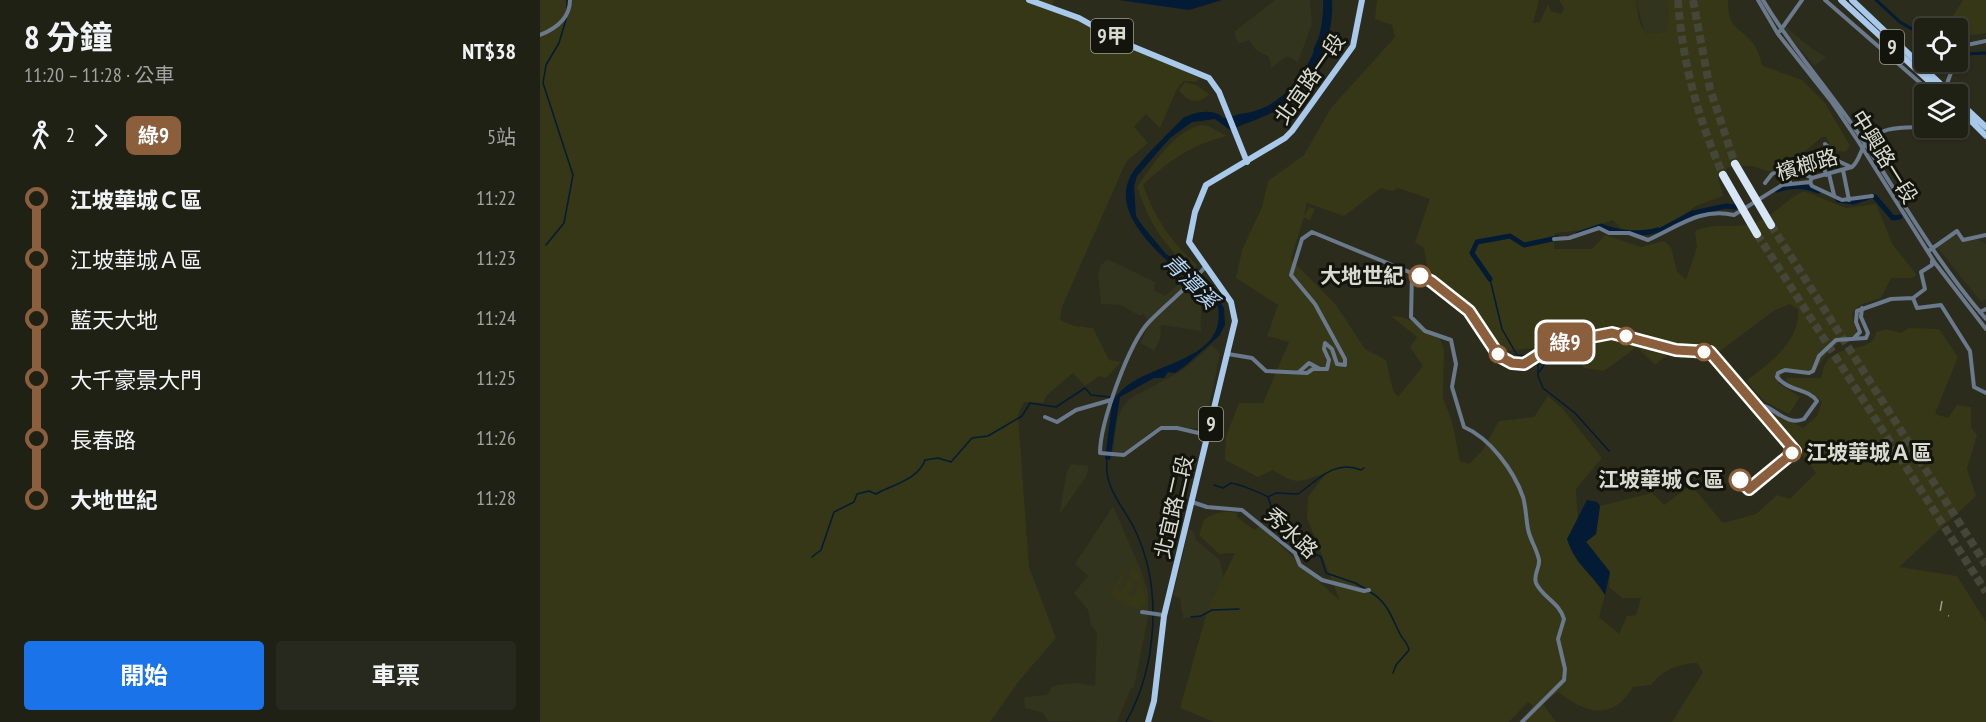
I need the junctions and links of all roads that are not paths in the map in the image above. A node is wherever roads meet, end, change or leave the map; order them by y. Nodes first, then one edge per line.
1 (570, 0) edge
2 (1029, 0) edge
3 (1364, 0) edge
4 (1761, 0) edge
5 (1802, 0) edge
6 (1825, 0) edge
7 (1841, 0) edge
8 (1852, 0) edge
9 (1779, 32) junction
10 (540, 35) edge
11 (1986, 41) edge
12 (1968, 44) edge
13 (1922, 84) edge
14 (1932, 84) edge
15 (1933, 84) edge
16 (1980, 122) edge
17 (1914, 127) edge
18 (1986, 127) edge
19 (1986, 136) edge
20 (1825, 144) dead end
21 (1865, 144) junction
22 (1863, 150) junction
23 (1828, 155) junction
24 (1821, 157) junction
25 (1247, 162) junction
26 (1735, 164) tunnel mouth
27 (1852, 167) junction
28 (1808, 168) junction
29 (1784, 169) junction
30 (1842, 170) junction
31 (1740, 174) junction
32 (1828, 174) junction
33 (1811, 180) junction
34 (1765, 183) dead end
35 (1791, 184) junction
36 (1834, 195) junction
37 (1872, 196) dead end
38 (1849, 200) junction
39 (1986, 235) edge
40 (1554, 239) dead end
41 (1929, 250) junction
42 (1934, 257) junction
43 (1205, 267) junction
44 (1412, 273) junction
45 (1912, 298) junction
46 (1862, 308) junction
47 (1986, 309) edge
48 (1980, 312) junction
49 (1986, 319) edge
50 (1986, 329) edge
51 (1854, 339) junction
52 (1228, 354) junction
53 (1986, 393) edge
54 (1112, 400) junction
55 (1045, 417) dead end
56 (1208, 435) junction
57 (1192, 502) junction
58 (1366, 591) dead end
59 (1146, 611) dead end
60 (1162, 615) junction
61 (1148, 722) edge
62 (1522, 722) edge

1 - 10 street
2 - 25 main road, 9甲
3 - 25 main road, 北宜路一段 / 9
4 - 9 street, 中興路一段
5 - 9 street
6 - 13 street
7 - 14 main road, 9
8 - 15 main road, 9
9 - 21 street, 中興路一段
9 - 22 street, 中興路一段
11 - 12 street
16 - 18 main road
16 - 19 main road
17 - 21 street, 檳榔路
20 - 23 street
21 - 22 street, 檳榔路
21 - 41 street, 中興路一段
22 - 27 street, 檳榔路
22 - 41 street, 中興路一段
23 - 24 street
23 - 27 street
24 - 28 street
24 - 32 street
25 - 43 main road, 北宜路二段 / 9
26 - 31 highway
27 - 30 street, 檳榔路
28 - 29 street
28 - 33 street
29 - 34 street
29 - 35 street
30 - 32 street, 檳榔路
30 - 38 street
31 - 31 highway
32 - 33 street, 檳榔路
32 - 36 street
33 - 35 street, 檳榔路
33 - 36 street
35 - 40 street, 檳榔路
36 - 38 street
37 - 38 street
39 - 41 street
41 - 42 street, 中興路一段
42 - 45 street
42 - 48 street, 中興路一段
42 - 50 street, 中興路一段
43 - 52 main road, 北宜路二段 / 9
43 - 54 street
44 - 51 street
44 - 52 street
44 - 62 street
45 - 46 street
45 - 53 street
46 - 51 street
46 - 51 street
47 - 48 street
48 - 49 street, 中興路一段
52 - 56 main road, 北宜路二段 / 9
54 - 55 street
54 - 56 street
56 - 57 main road, 北宜路二段 / 9
57 - 58 street, 秀水路
57 - 60 main road, 北宜路二段 / 9
59 - 60 street
60 - 61 main road, 北宜路二段 / 9

